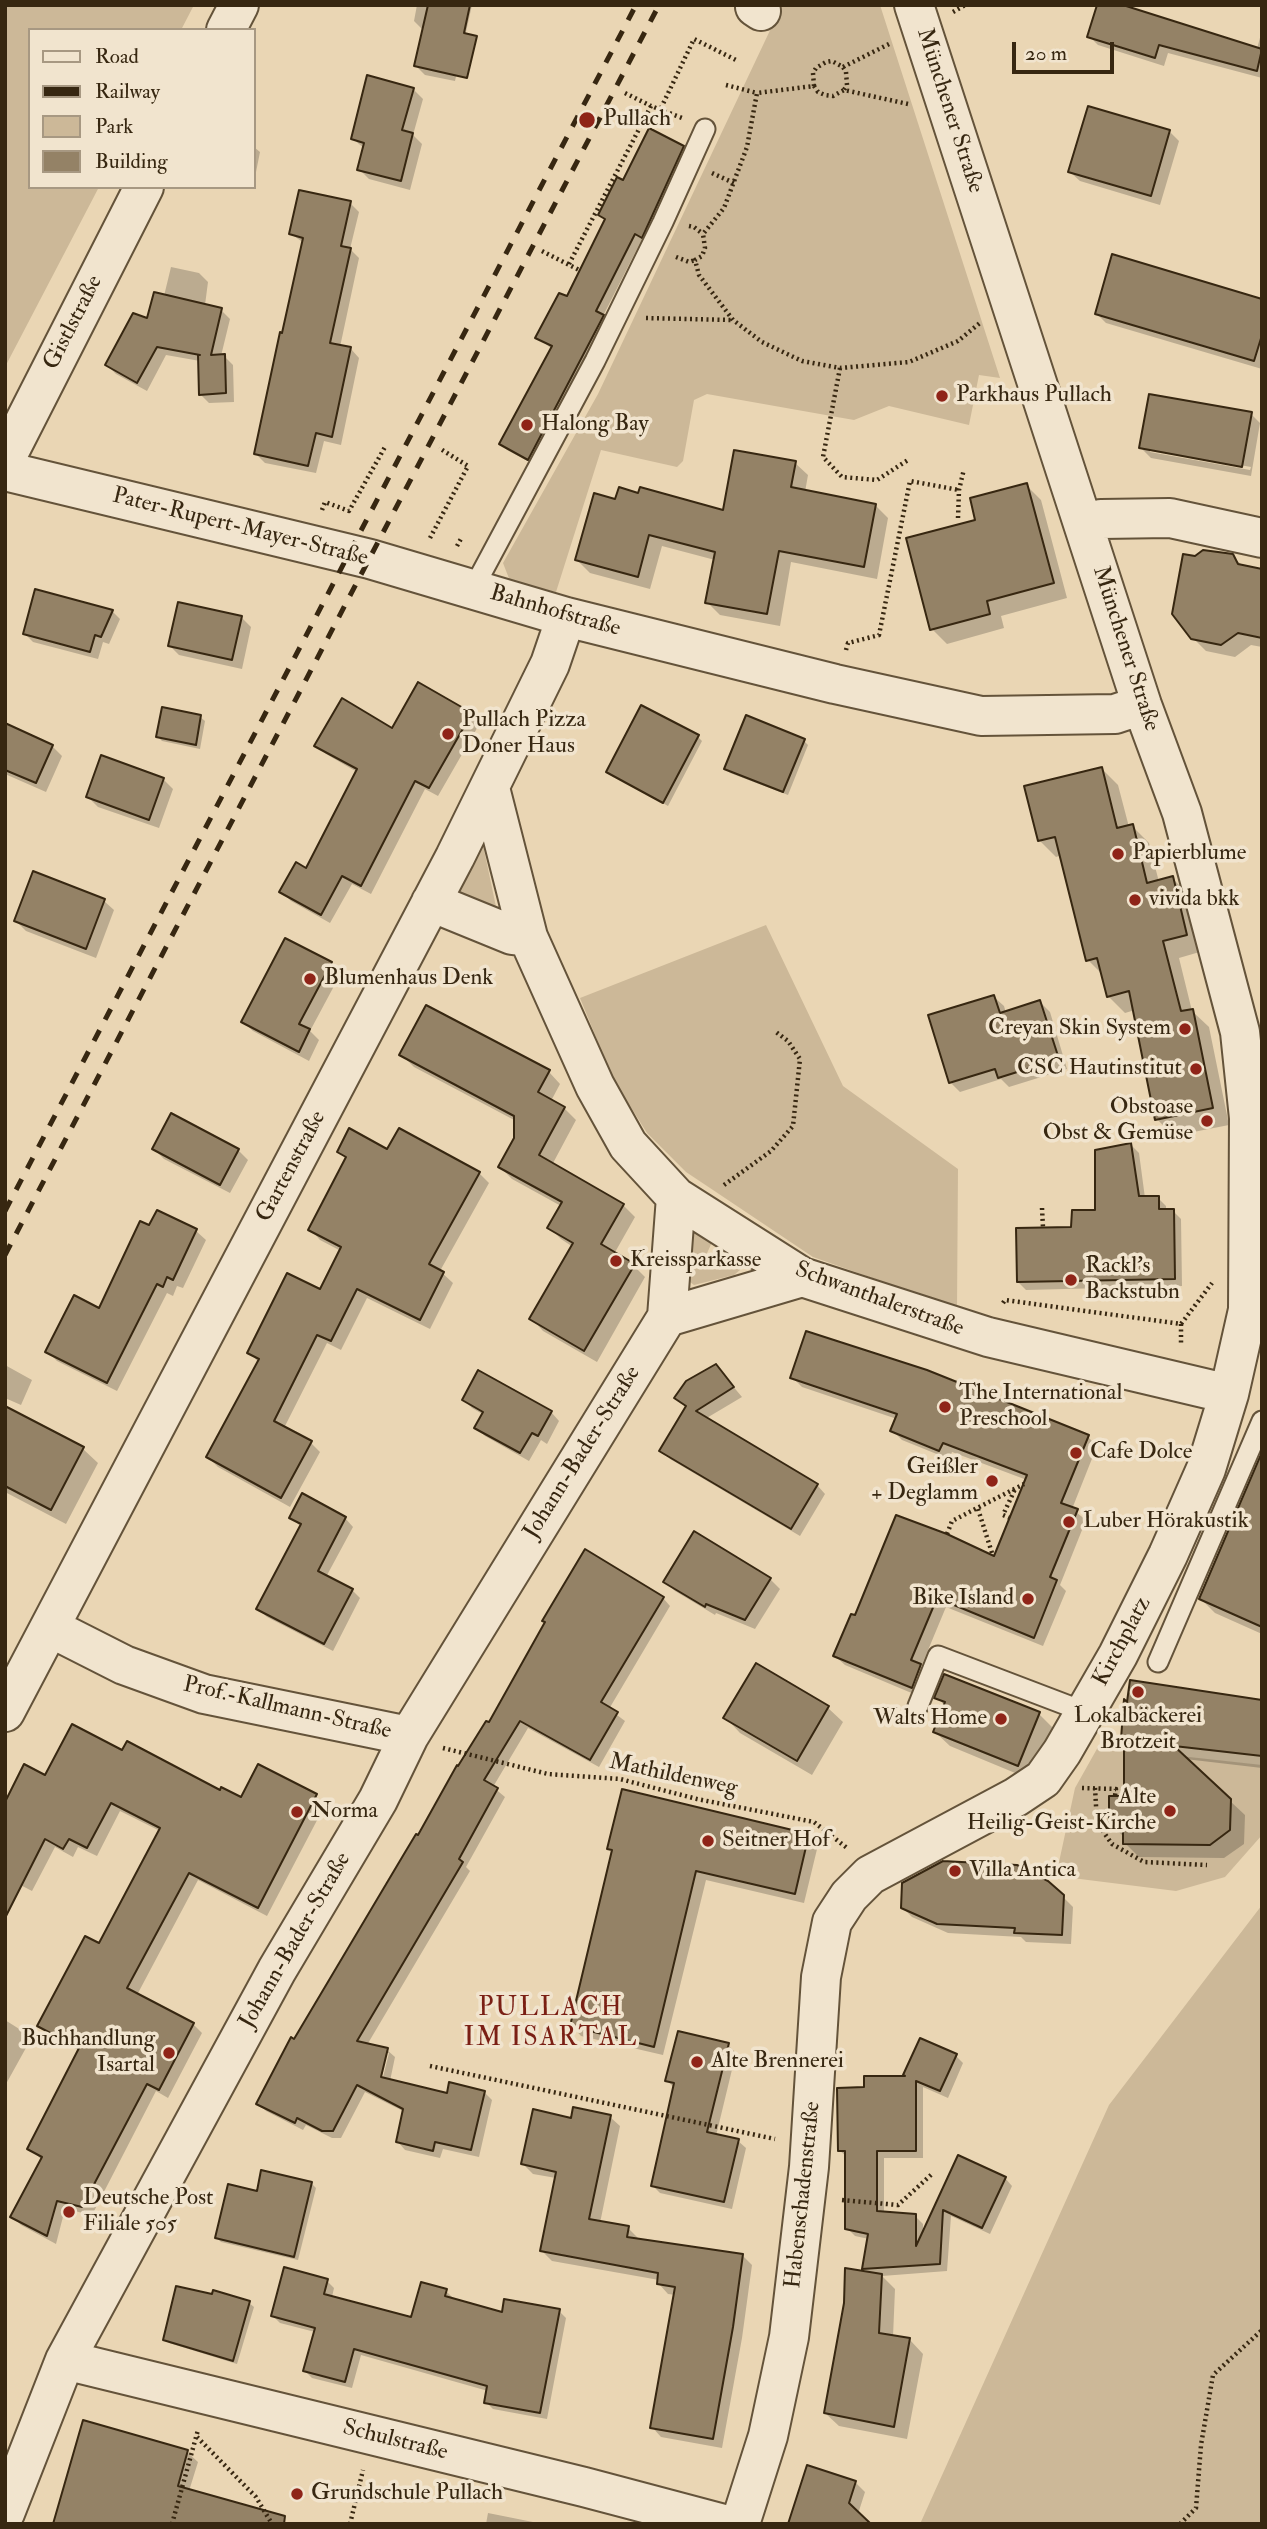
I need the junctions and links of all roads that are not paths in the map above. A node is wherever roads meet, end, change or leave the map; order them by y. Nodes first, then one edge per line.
1 (239, 5) edge
2 (915, 5) edge
3 (227, 28) edge
4 (705, 129) road end
5 (143, 189) edge
6 (5, 460) edge
7 (5, 471) edge
8 (1084, 525) junction
9 (1262, 538) edge
10 (473, 589) junction
11 (566, 617) junction
12 (1142, 705) junction
13 (490, 788) junction
14 (431, 902) junction
15 (528, 937) junction
16 (687, 1203) junction
17 (802, 1277) junction
18 (1255, 1310) edge
19 (667, 1317) junction
20 (1229, 1394) junction
21 (1262, 1421) edge
22 (51, 1628) junction
23 (1158, 1662) dead end
24 (918, 1706) dead end
25 (5, 1712) edge
26 (1085, 1712) junction
27 (409, 1736) junction
28 (870, 1875) joint
29 (65, 2360) junction
30 (5, 2513) edge
31 (724, 2524) edge
32 (740, 2524) edge

1 - 3 street
2 - 8 street, Münchener Straße
4 - 10 lane, Bahnhofstraße
5 - 6 street, Gistlstraße
7 - 10 street, Pater-Rupert-Mayer-Straße
8 - 9 street
8 - 12 street, Münchener Straße
10 - 11 street, Bahnhofstraße
11 - 12 street, Bahnhofstraße
11 - 13 street, Gartenstraße
12 - 18 street, Münchener Straße
13 - 14 street, Gartenstraße
13 - 15 street, Schwanthalerstraße
14 - 15 street
14 - 22 street, Gartenstraße
15 - 16 street, Schwanthalerstraße
16 - 17 street, Schwanthalerstraße
16 - 19 street, Johann-Bader-Straße
17 - 19 street
17 - 20 street, Schwanthalerstraße
18 - 20 street, Kirchplatz
19 - 27 street, Johann-Bader-Straße
20 - 26 street, Kirchplatz
21 - 23 lane
22 - 25 street, Gartenstraße
22 - 27 street, Prof.-Kallmann-Straße
24 - 26 lane
26 - 28 street, Kirchplatz
27 - 29 street, Johann-Bader-Straße
28 - 32 street, Habenschadenstraße
29 - 30 street, Johann-Bader-Straße
29 - 31 street, Schulstraße

